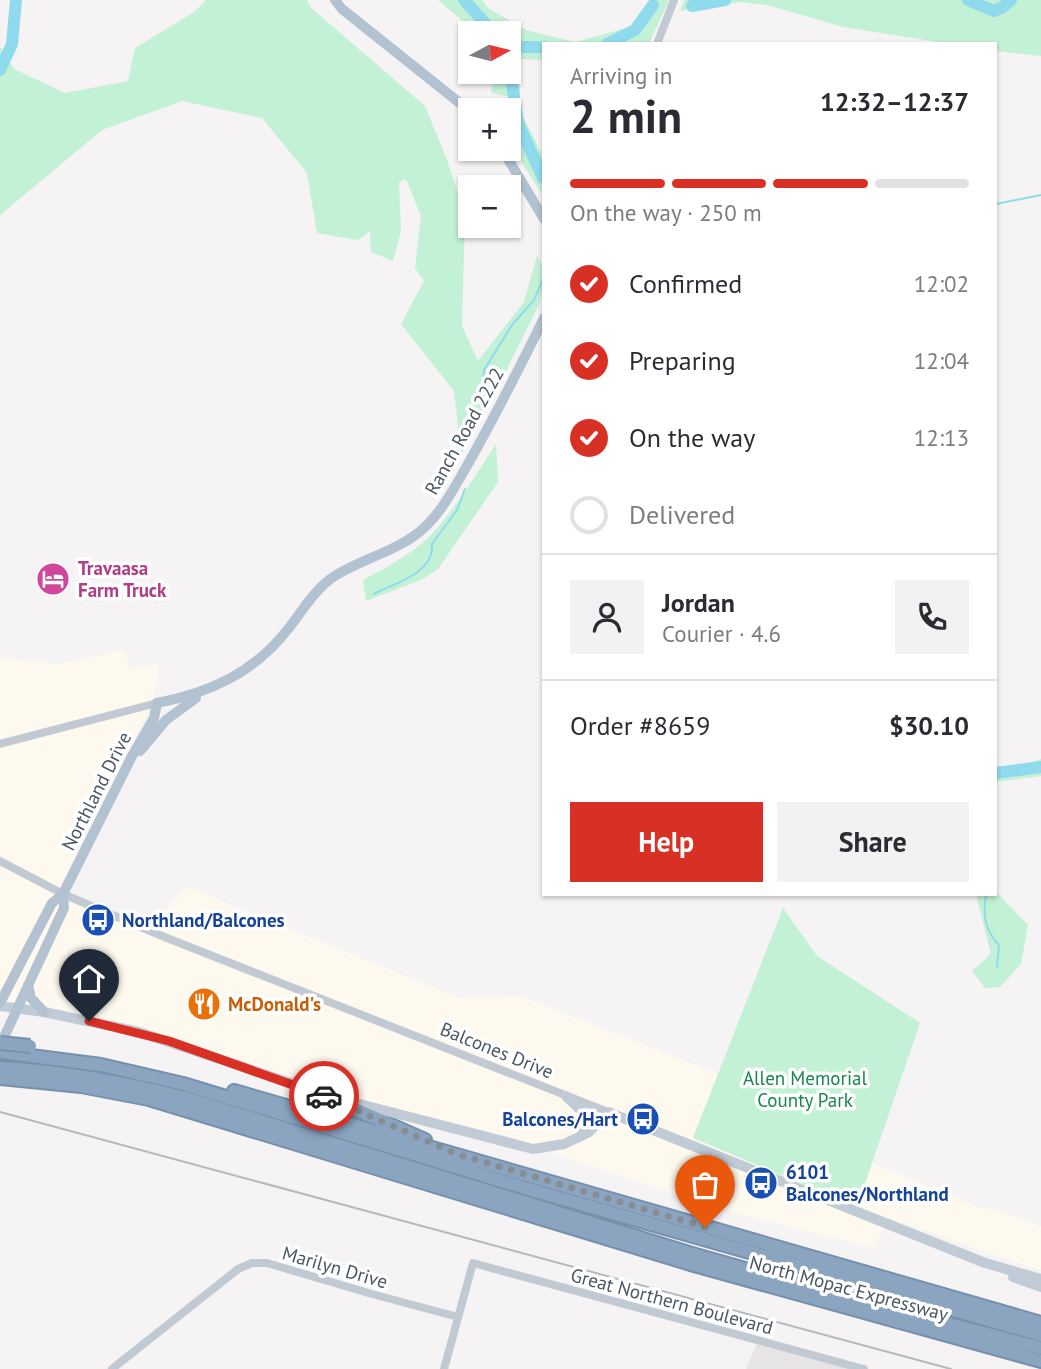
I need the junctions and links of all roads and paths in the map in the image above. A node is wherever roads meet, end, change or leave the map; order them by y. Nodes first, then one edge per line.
1 (335, 0) edge
2 (674, 0) edge
3 (658, 42) edge
4 (458, 102) edge
5 (509, 161) edge
6 (542, 216) edge
7 (542, 322) edge
8 (204, 692) junction
9 (157, 703) junction
10 (0, 744) edge
11 (125, 768) junction
12 (0, 861) edge
13 (63, 894) junction
14 (13, 978) junction
15 (28, 985) junction
16 (0, 989) edge
17 (0, 1005) edge
18 (18, 1008) junction
19 (44, 1012) junction
20 (0, 1045) edge
21 (29, 1050) junction
22 (0, 1052) edge
23 (0, 1068) edge
24 (0, 1078) edge
25 (314, 1091) junction
26 (150, 1094) junction
27 (566, 1096) junction
28 (608, 1112) junction
29 (577, 1138) junction
30 (457, 1154) junction
31 (475, 1172) junction
32 (455, 1181) junction
33 (600, 1197) junction
34 (556, 1223) junction
35 (985, 1263) junction
36 (1041, 1279) edge
37 (1041, 1287) edge
38 (458, 1317) junction
39 (1041, 1323) edge
40 (1041, 1335) edge
41 (956, 1337) junction
42 (1041, 1350) edge
43 (1041, 1361) edge
44 (112, 1369) edge
45 (444, 1369) edge
46 (864, 1369) edge

1 - 4 main road
2 - 3 street
5 - 6 main road
7 - 8 main road, Ranch Road 2222
8 - 9 main road, Ranch Road 2222
8 - 11 main road
9 - 10 street
9 - 11 main road, Northland Drive
11 - 13 main road, Northland Drive
12 - 13 street, Balcones Drive
13 - 14 main road, Northland Drive
13 - 15 main road, Northland Drive
13 - 27 street, Balcones Drive
14 - 16 main road
14 - 17 main road, Northland Drive
15 - 18 main road, Northland Drive
15 - 19 main road
17 - 18 main road
18 - 19 main road
18 - 20 main road, Northland Drive
19 - 25 main road
20 - 21 highway, North Mopac Expressway, bridge
21 - 22 highway
21 - 30 highway, North Mopac Expressway
21 - 31 highway
23 - 26 highway
24 - 26 highway, North Mopac Expressway
25 - 29 main road
25 - 30 highway
26 - 32 highway
26 - 34 highway, North Mopac Expressway
27 - 28 street, Balcones Drive
27 - 29 main road
28 - 29 main road
28 - 35 main road, Balcones Drive
30 - 33 highway, North Mopac Expressway
31 - 33 highway
31 - 40 highway
32 - 34 highway
32 - 42 highway
33 - 39 highway, North Mopac Expressway
34 - 41 highway, North Mopac Expressway
35 - 36 main road, Balcones Drive
35 - 37 main road, Balcones Drive
38 - 44 street, Marilyn Drive
38 - 45 street
38 - 46 street, Great Northern Boulevard
41 - 42 highway
41 - 43 highway, North Mopac Expressway

